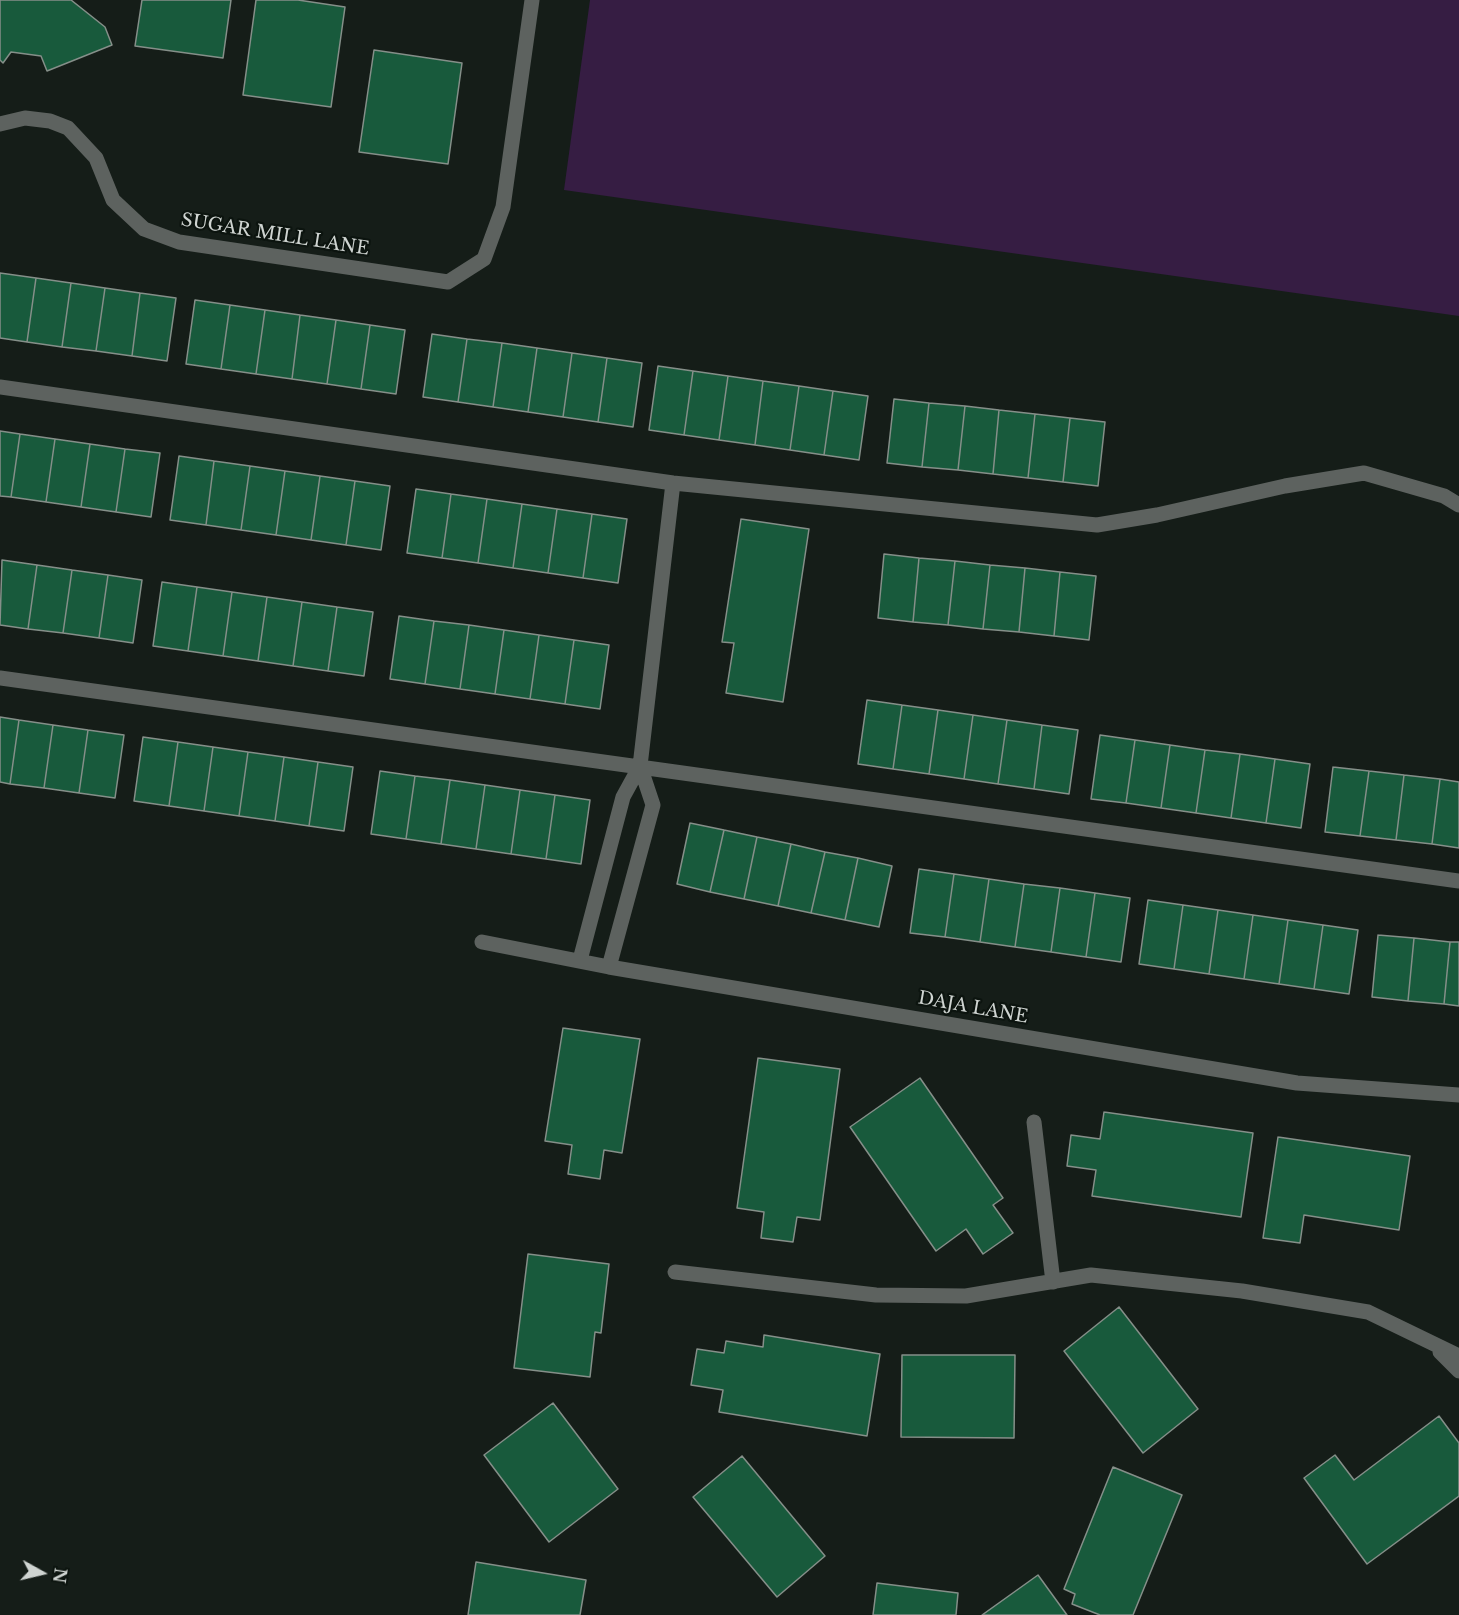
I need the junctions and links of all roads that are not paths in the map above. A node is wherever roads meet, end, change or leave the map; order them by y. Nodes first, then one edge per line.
1 (532, 0) edge
2 (0, 124) edge
3 (0, 387) edge
4 (673, 483) junction
5 (1459, 505) edge
6 (0, 678) edge
7 (640, 766) junction
8 (1459, 881) edge
9 (482, 942) dead end
10 (580, 960) junction
11 (609, 967) junction
12 (1459, 1095) edge
13 (1034, 1122) dead end
14 (675, 1272) dead end
15 (1053, 1282) junction
16 (1432, 1343) junction
17 (1459, 1356) edge
18 (1459, 1371) edge

1 - 2 street, SUGAR MILL LANE
3 - 4 street
4 - 5 street
4 - 7 street
6 - 7 street
7 - 8 street
7 - 10 street
7 - 11 street
9 - 10 street, DAJA LANE
10 - 11 street, DAJA LANE
11 - 12 street, DAJA LANE
13 - 15 street
14 - 15 street
15 - 16 street
16 - 17 street
16 - 18 street

